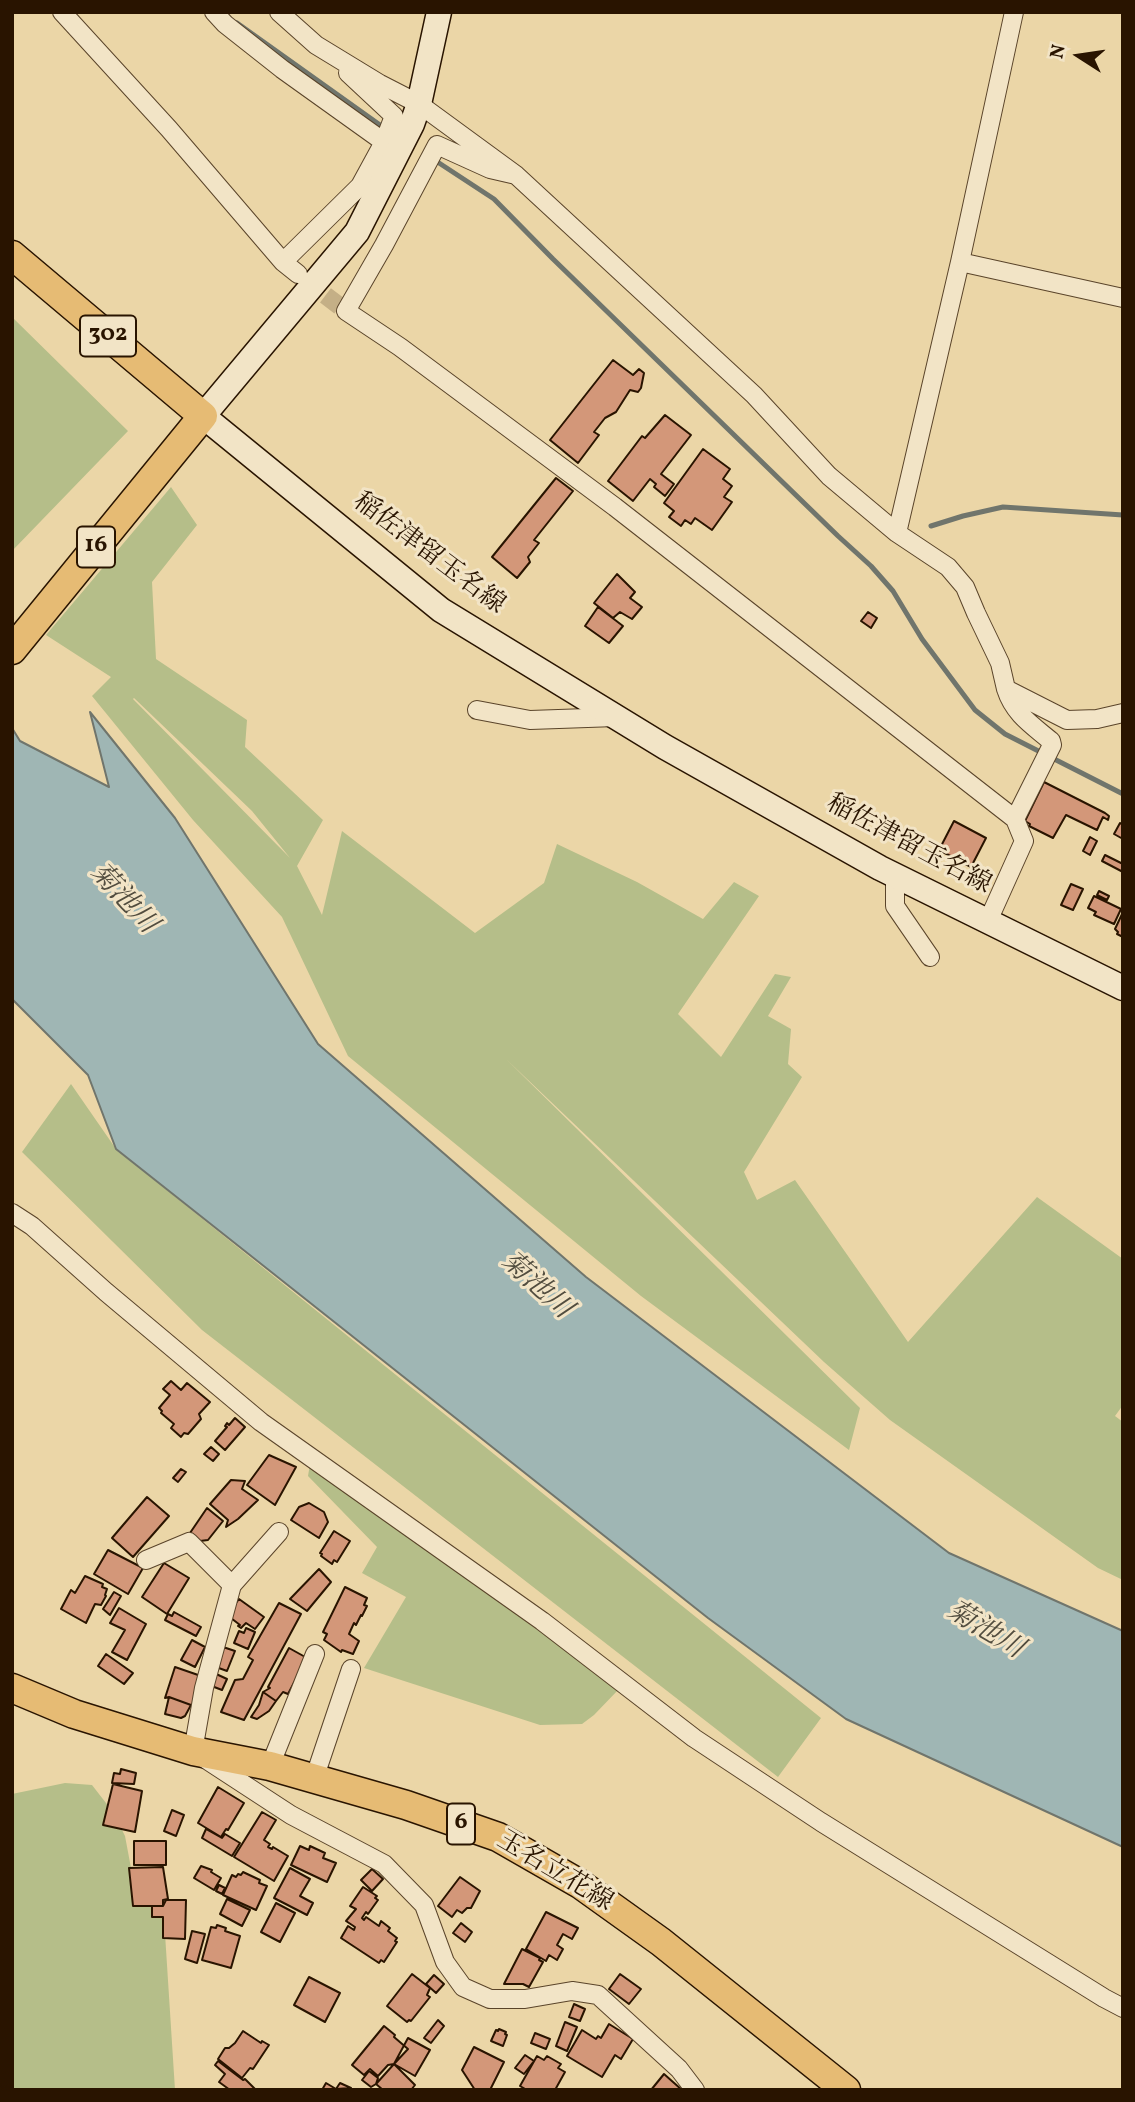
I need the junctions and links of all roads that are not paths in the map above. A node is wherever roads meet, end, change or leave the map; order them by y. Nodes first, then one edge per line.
1 (62, 12) edge
2 (214, 12) edge
3 (279, 12) edge
4 (439, 12) edge
5 (1014, 12) edge
6 (316, 45) junction
7 (419, 104) junction
8 (384, 142) junction
9 (516, 175) junction
10 (12, 255) edge
11 (284, 262) junction
12 (960, 262) junction
13 (298, 274) tunnel mouth
14 (1123, 298) edge
15 (203, 416) junction
16 (897, 533) junction
17 (12, 650) edge
18 (1006, 689) junction
19 (477, 710) dead end
20 (1123, 713) edge
21 (616, 717) junction
22 (1016, 819) junction
23 (895, 875) junction
24 (988, 921) junction
25 (930, 957) dead end
26 (1123, 988) edge
27 (12, 1213) edge
28 (279, 1532) dead end
29 (146, 1560) dead end
30 (232, 1585) junction
31 (315, 1654) dead end
32 (351, 1669) dead end
33 (12, 1688) edge
34 (193, 1751) junction
35 (270, 1766) junction
36 (314, 1779) junction
37 (1123, 2008) edge
38 (695, 2090) edge
39 (846, 2090) edge

1 - 11 street
2 - 8 street
3 - 6 street
4 - 7 main road
5 - 12 street
6 - 7 street
6 - 8 street
7 - 9 street
7 - 15 main road
8 - 11 street
9 - 16 street
9 - 22 street
10 - 15 main road, 302
11 - 13 street
12 - 14 street
12 - 16 street
15 - 17 main road, 16
15 - 21 main road, 稲佐津留玉名線 / 302
16 - 18 street
18 - 20 street
18 - 22 street
19 - 21 street
21 - 23 main road, 稲佐津留玉名線 / 302
22 - 24 street
23 - 24 main road, 稲佐津留玉名線 / 302
23 - 25 street
24 - 26 main road, 稲佐津留玉名線 / 302
27 - 37 street
28 - 30 street
29 - 30 street
30 - 34 street
31 - 35 street
32 - 36 street
33 - 34 main road, 玉名立花線 / 6
34 - 35 main road, 玉名立花線 / 6
34 - 38 street, 6
35 - 36 main road, 玉名立花線 / 6
36 - 39 main road, 玉名立花線 / 6

